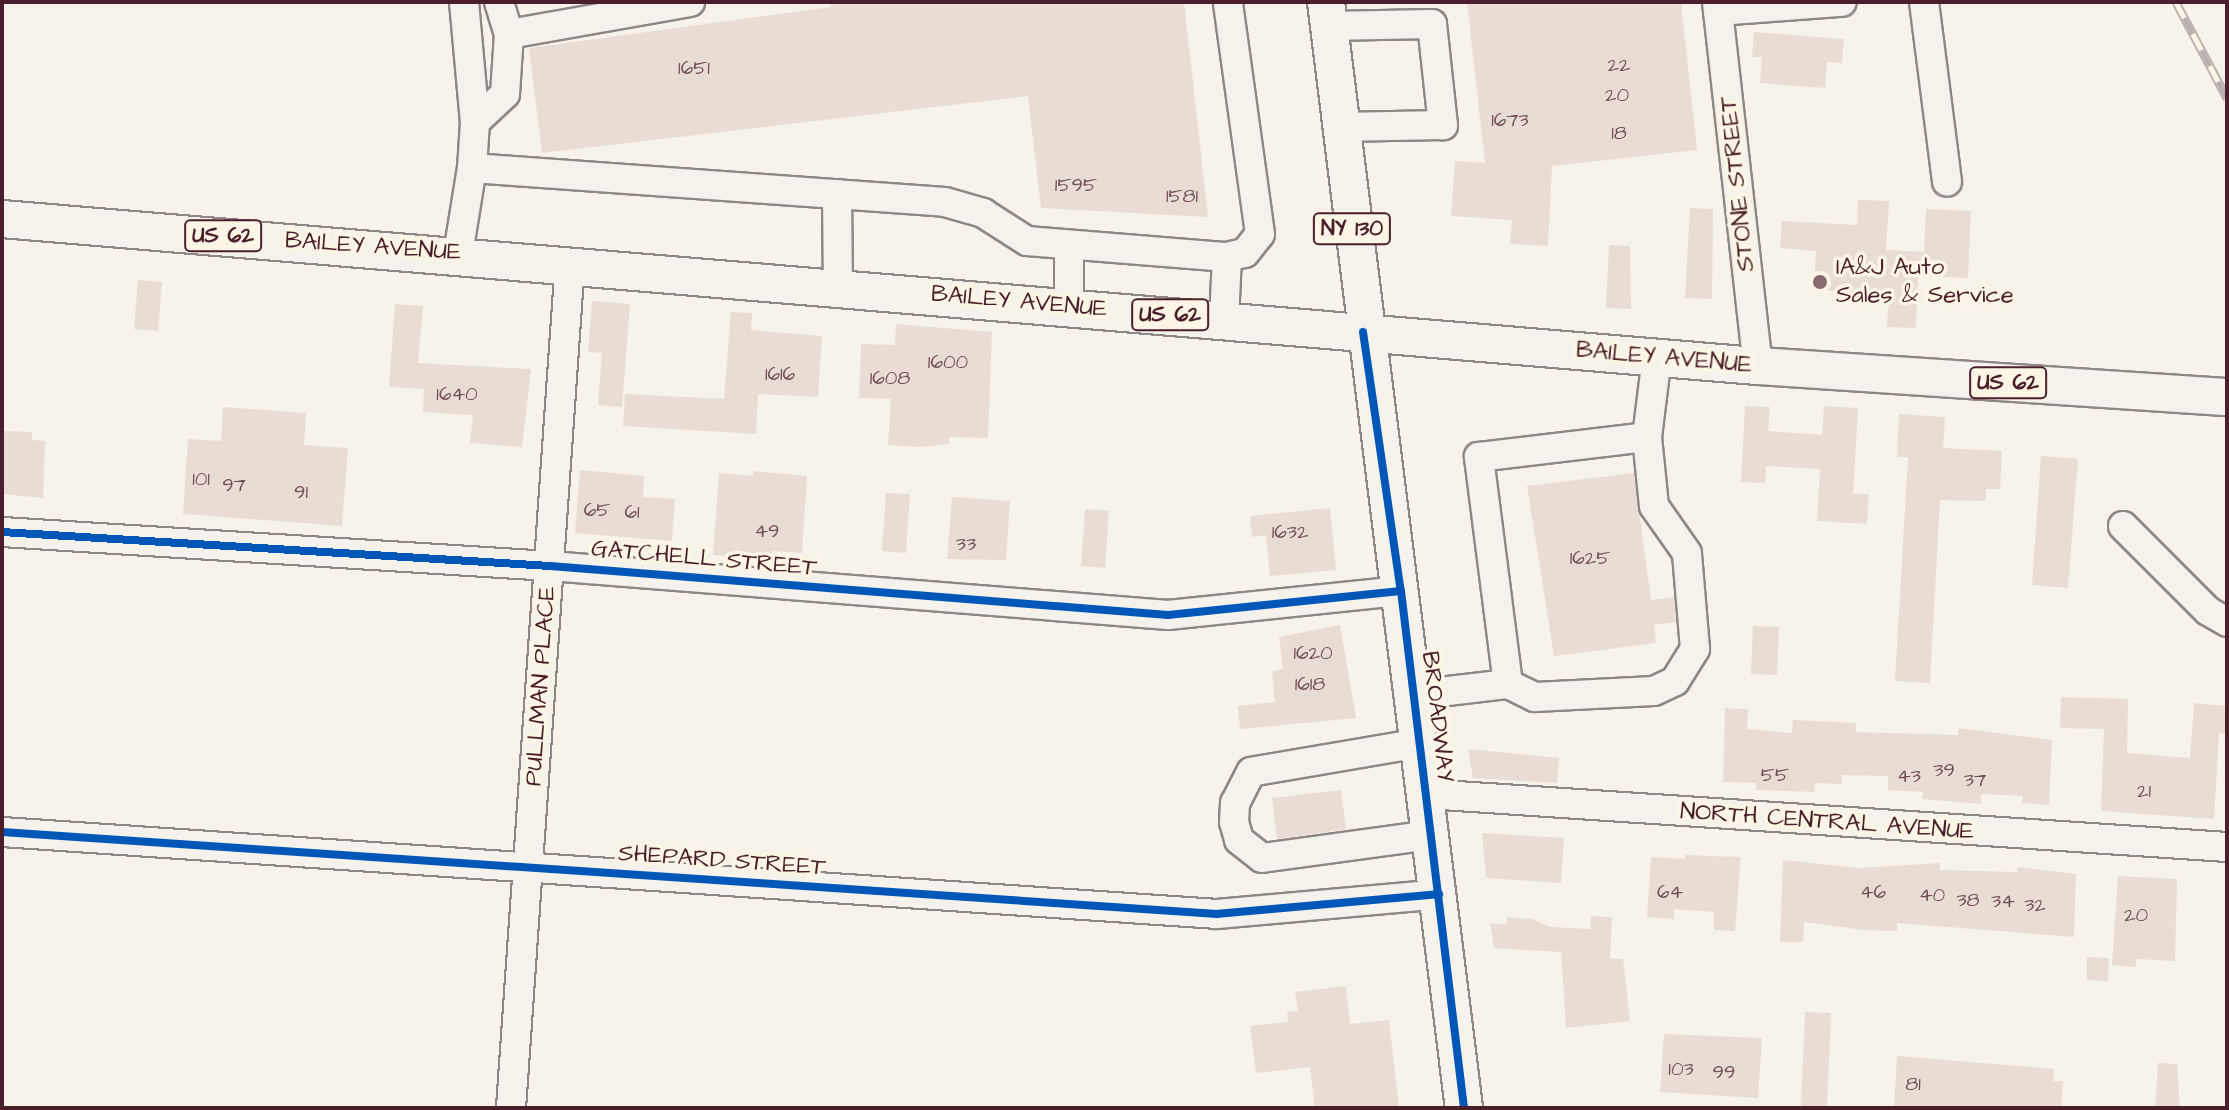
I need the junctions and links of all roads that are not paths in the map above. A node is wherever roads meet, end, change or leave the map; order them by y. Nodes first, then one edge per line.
1 (464, 2) edge
2 (499, 2) edge
3 (690, 2) edge
4 (1228, 2) edge
5 (1842, 2) edge
6 (1924, 2) edge
7 (1718, 7) edge
8 (1327, 14) edge
9 (509, 34) junction
10 (475, 122) junction
11 (1339, 127) junction
12 (472, 168) junction
13 (1947, 182) dead end
14 (837, 194) junction
15 (2, 219) edge
16 (1069, 245) junction
17 (458, 254) junction
18 (1227, 257) junction
19 (570, 263) junction
20 (838, 286) junction
21 (1069, 306) junction
22 (1224, 320) junction
23 (1363, 332) junction
24 (1657, 357) junction
25 (1758, 366) junction
26 (2227, 397) edge
27 (1647, 437) junction
28 (2123, 526) dead end
29 (2, 532) edge
30 (550, 566) junction
31 (1401, 591) junction
32 (2227, 622) edge
33 (1508, 684) junction
34 (1414, 695) junction
35 (1420, 743) junction
36 (1427, 794) junction
37 (2, 832) edge
38 (1431, 835) junction
39 (2227, 847) edge
40 (528, 867) junction
41 (1439, 894) junction
42 (511, 1108) edge
43 (1464, 1108) edge

1 - 10 street
2 - 9 street
3 - 9 street
4 - 18 street
5 - 7 street
6 - 13 street
7 - 25 street, STONE STREET
8 - 11 main road, BROADWAY / NY 130
8 - 11 street
9 - 10 street
10 - 12 street
11 - 23 main road, BROADWAY / NY 130
12 - 14 street
12 - 17 street
14 - 16 street
14 - 20 street
15 - 17 main road, BAILEY AVENUE / US 62
16 - 18 street
16 - 21 street
17 - 19 main road, BAILEY AVENUE / US 62
18 - 22 street
19 - 20 main road, BAILEY AVENUE / US 62
19 - 30 street, PULLMAN PLACE
20 - 21 main road, BAILEY AVENUE / US 62
21 - 22 main road, BAILEY AVENUE / US 62
22 - 23 main road, BAILEY AVENUE / US 62
23 - 24 main road, BAILEY AVENUE / US 62
23 - 31 main road, BROADWAY
24 - 25 main road, BAILEY AVENUE / US 62
24 - 27 street
25 - 26 main road, BAILEY AVENUE / US 62
27 - 33 street
27 - 33 street
28 - 32 street
29 - 30 street, GATCHELL STREET
30 - 31 street, GATCHELL STREET
30 - 40 street, PULLMAN PLACE
31 - 34 main road, BROADWAY
33 - 34 street
34 - 35 main road, BROADWAY
35 - 36 main road, BROADWAY
35 - 38 street
36 - 38 main road, BROADWAY
36 - 39 street, NORTH CENTRAL AVENUE
37 - 40 street, SHEPARD STREET
38 - 41 main road, BROADWAY
40 - 41 street, SHEPARD STREET
40 - 42 street, PULLMAN PLACE
41 - 43 main road, BROADWAY

